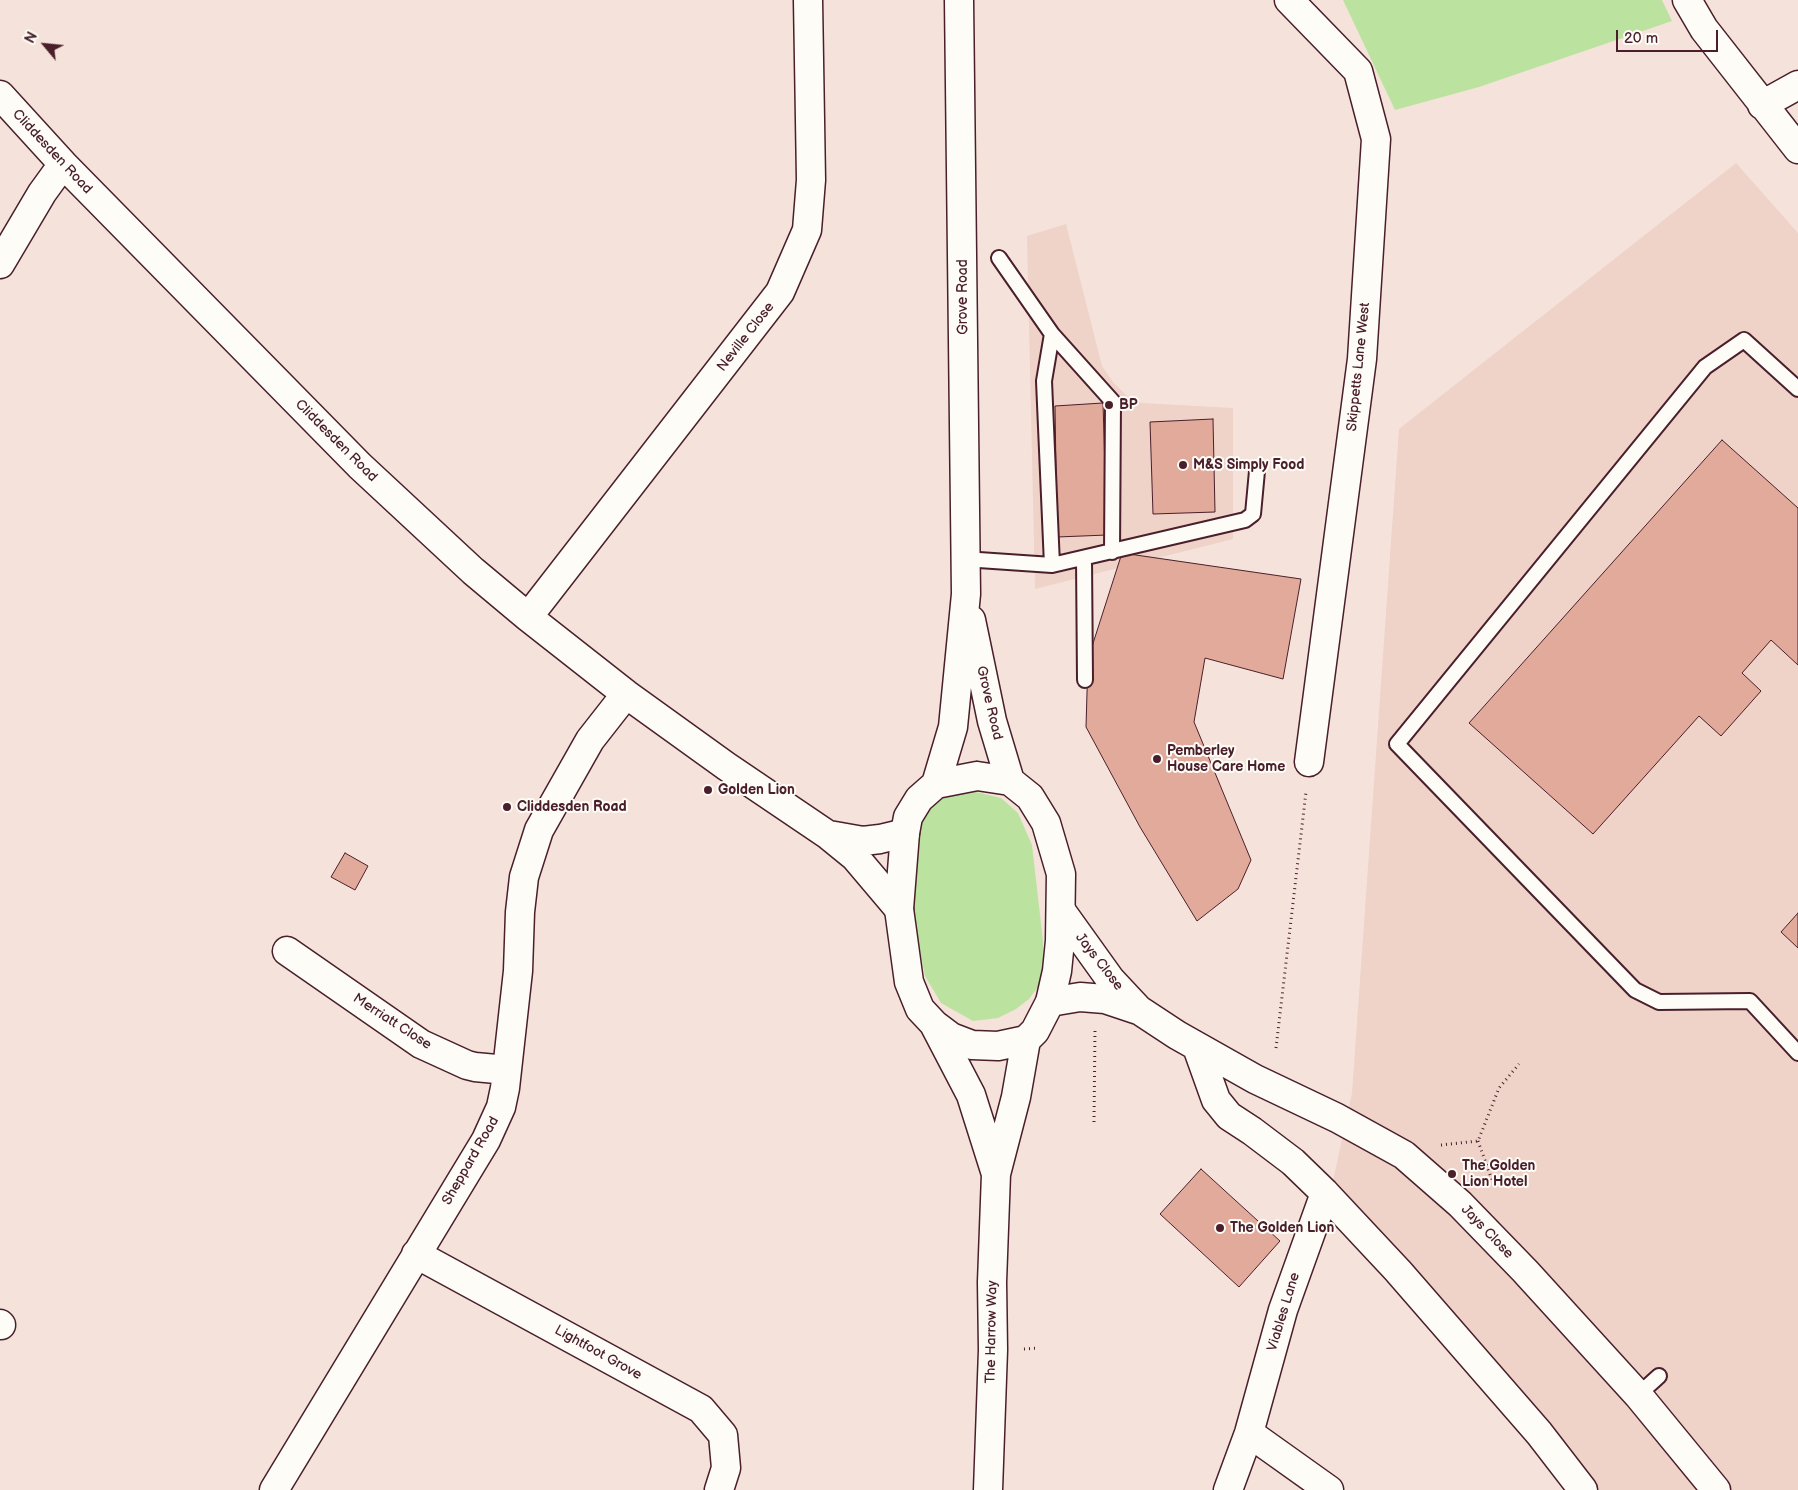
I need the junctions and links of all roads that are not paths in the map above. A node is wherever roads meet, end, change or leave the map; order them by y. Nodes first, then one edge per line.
1 (808, 0) edge
2 (959, 0) edge
3 (1288, 0) edge
4 (1687, 0) edge
5 (1798, 85) edge
6 (0, 96) edge
7 (1762, 105) junction
8 (1798, 149) edge
9 (63, 164) junction
10 (999, 258) dead end
11 (0, 264) edge
12 (1052, 334) junction
13 (1798, 389) edge
14 (1257, 471) dead end
15 (1112, 552) junction
16 (964, 559) junction
17 (1084, 559) junction
18 (1052, 566) junction
19 (966, 594) junction
20 (528, 617) junction
21 (1084, 680) dead end
22 (626, 694) junction
23 (1309, 762) road end
24 (1010, 781) junction
25 (936, 784) junction
26 (905, 834) junction
27 (828, 835) junction
28 (899, 909) junction
29 (1062, 912) junction
30 (287, 951) dead end
31 (1050, 1002) junction
32 (1139, 1010) junction
33 (934, 1025) junction
34 (1026, 1040) junction
35 (1197, 1047) junction
36 (1798, 1054) edge
37 (507, 1070) junction
38 (996, 1174) junction
39 (1325, 1193) junction
40 (416, 1254) junction
41 (1659, 1376) dead end
42 (1638, 1396) junction
43 (1249, 1433) junction
44 (274, 1490) edge
45 (719, 1490) edge
46 (988, 1490) edge
47 (1228, 1490) edge
48 (1329, 1490) edge
49 (1583, 1490) edge
50 (1716, 1490) edge

1 - 20 street, Neville Close
2 - 16 street, Grove Road
3 - 23 street, Skippetts Lane West
4 - 7 street
5 - 7 street
6 - 9 street, Cliddesden Road
7 - 8 street
9 - 11 street
9 - 20 street, Cliddesden Road
10 - 12 lane
12 - 15 lane
12 - 18 lane
13 - 36 lane
14 - 15 lane
15 - 17 lane
16 - 18 lane
16 - 19 street, Grove Road
17 - 18 lane
17 - 21 lane
19 - 24 street, Grove Road
19 - 25 street, Grove Road
20 - 22 street, Cliddesden Road
22 - 27 street, Cliddesden Road
22 - 37 street, Sheppard Road
24 - 25 street
24 - 29 street
25 - 26 street
26 - 27 street, Cliddesden Road
26 - 28 street
27 - 28 street, Cliddesden Road
28 - 33 street
29 - 31 street
29 - 32 street, Jays Close
30 - 37 street, Merriatt Close
31 - 32 street, Jays Close
31 - 34 street
32 - 35 street, Jays Close
33 - 34 street
33 - 38 street, The Harrow Way
34 - 38 street, The Harrow Way
35 - 39 street
35 - 42 street, Jays Close
37 - 40 street, Sheppard Road
38 - 46 street, The Harrow Way
39 - 43 street, Viables Lane
39 - 49 street
40 - 44 street, Sheppard Road
40 - 45 street, Lightfoot Grove
41 - 42 lane
42 - 50 street, Jays Close
43 - 47 street, Viables Lane
43 - 48 street

